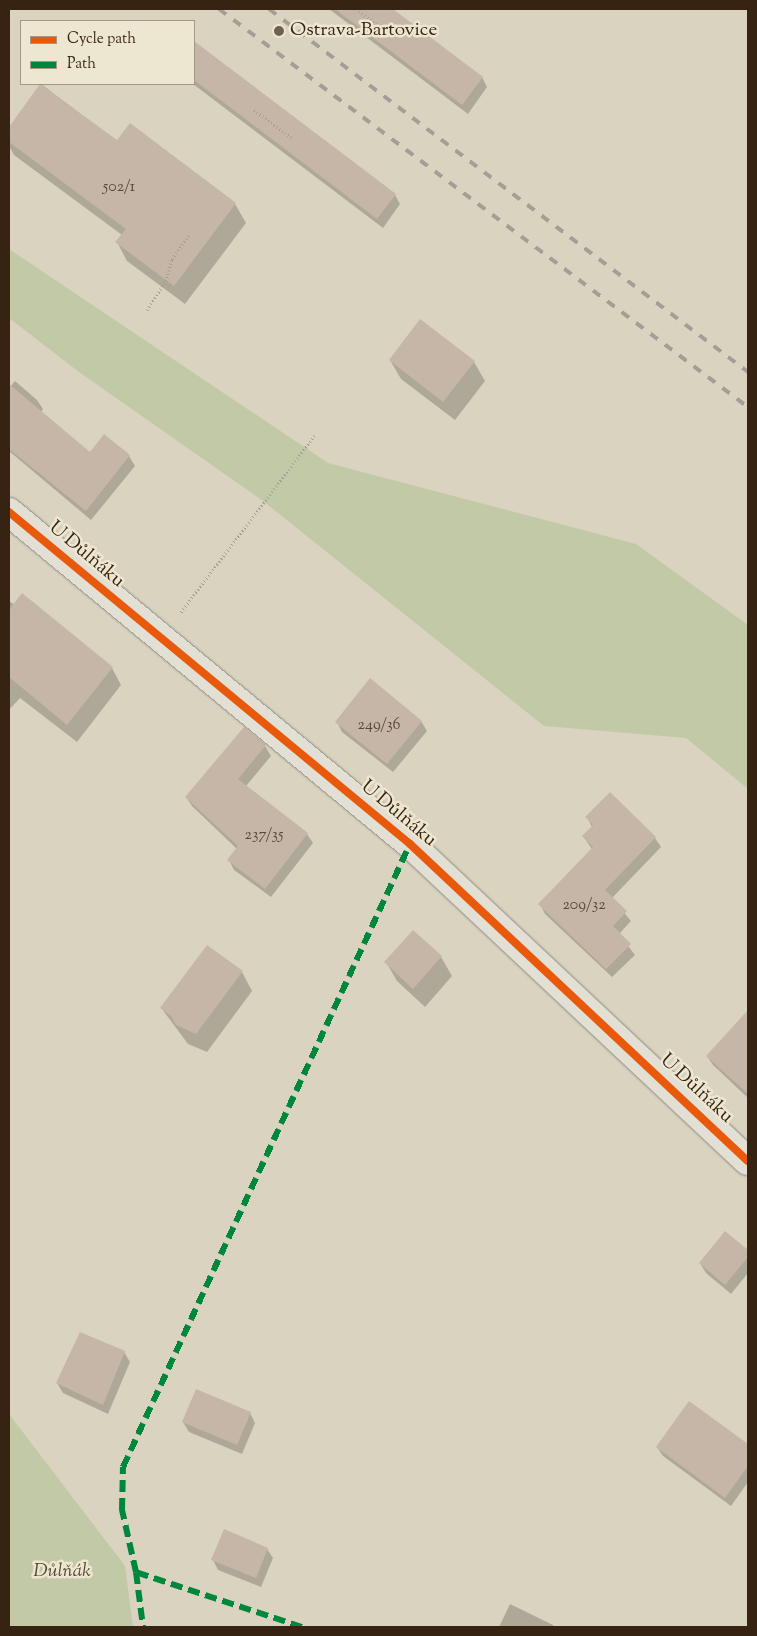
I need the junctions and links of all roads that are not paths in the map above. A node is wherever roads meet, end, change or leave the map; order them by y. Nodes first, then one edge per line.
1 (9, 512) edge
2 (748, 1161) edge

1 - 2 street, U Důlňáku

